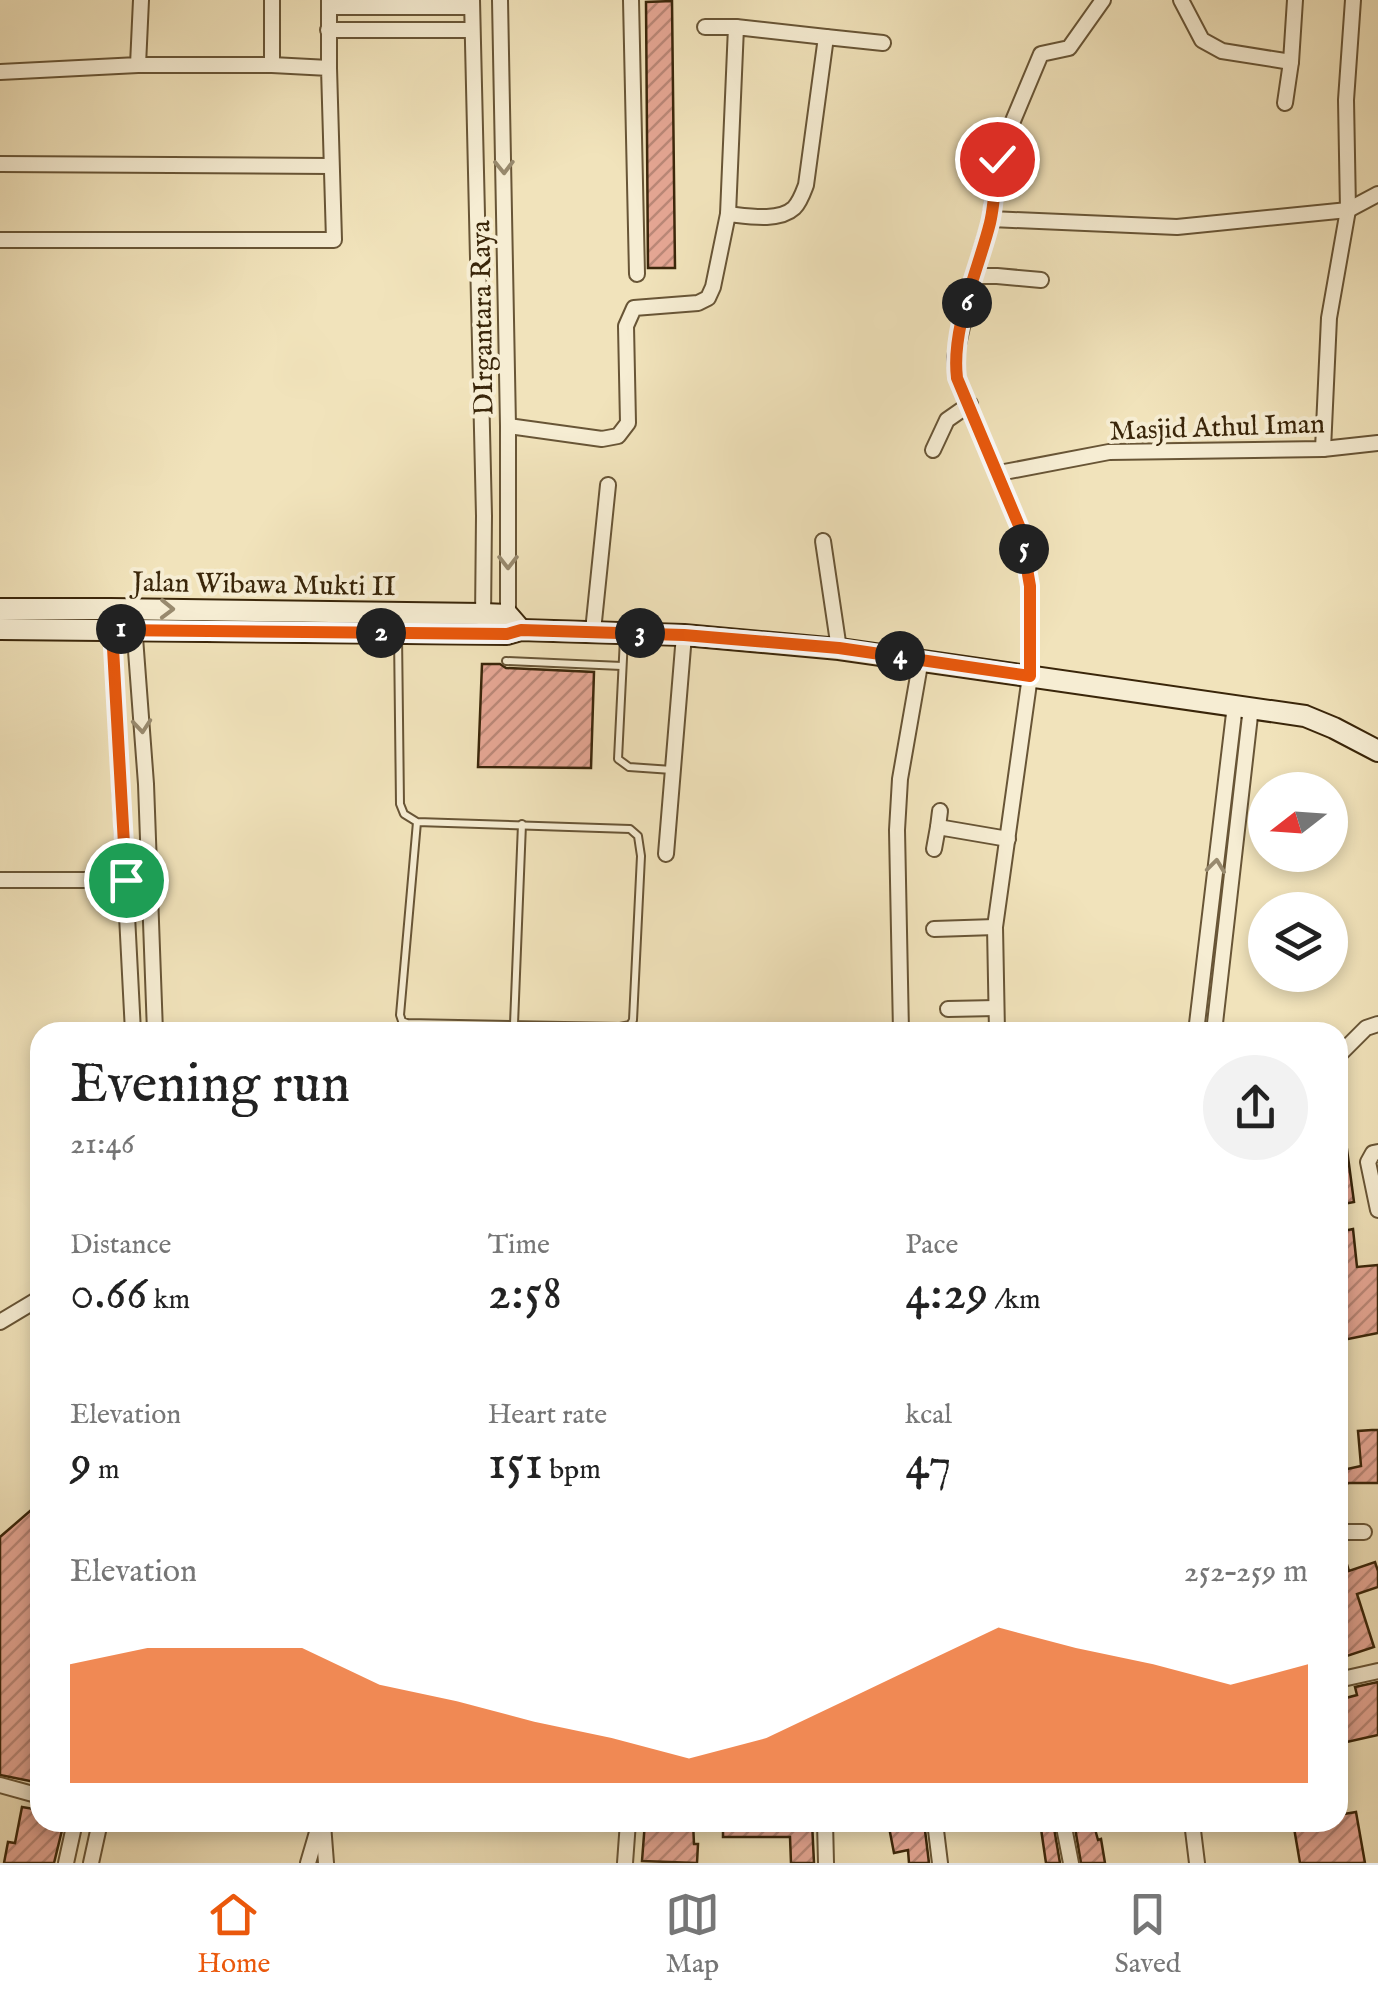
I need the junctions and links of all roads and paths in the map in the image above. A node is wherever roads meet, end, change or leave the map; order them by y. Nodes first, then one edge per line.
1 (141, 0) edge
2 (272, 0) edge
3 (500, 0) edge
4 (630, 0) edge
5 (1103, 0) edge
6 (1181, 0) edge
7 (1295, 0) edge
8 (1353, 0) edge
9 (329, 3) edge
10 (472, 4) edge
11 (705, 27) dead end
12 (736, 27) junction
13 (328, 30) junction
14 (472, 30) junction
15 (826, 38) junction
16 (883, 43) dead end
17 (1291, 62) junction
18 (138, 65) junction
19 (272, 65) junction
20 (329, 68) junction
21 (0, 72) edge
22 (1285, 102) dead end
23 (503, 128) junction
24 (474, 129) junction
25 (0, 164) edge
26 (331, 166) junction
27 (1378, 194) edge
28 (1348, 210) junction
29 (728, 214) junction
30 (991, 220) junction
31 (0, 240) edge
32 (637, 274) dead end
33 (974, 276) junction
34 (1041, 280) dead end
35 (970, 404) junction
36 (508, 426) junction
37 (1378, 443) edge
38 (1323, 449) junction
39 (934, 450) dead end
40 (999, 473) junction
41 (608, 485) dead end
42 (484, 516) junction
43 (508, 517) junction
44 (823, 541) dead end
45 (0, 609) edge
46 (122, 619) junction
47 (399, 622) junction
48 (483, 624) junction
49 (512, 626) junction
50 (0, 629) edge
51 (593, 631) junction
52 (624, 632) junction
53 (684, 635) junction
54 (839, 648) junction
55 (921, 659) junction
56 (506, 661) dead end
57 (622, 666) junction
58 (1030, 676) junction
59 (1243, 706) junction
60 (1378, 751) edge
61 (672, 770) junction
62 (940, 810) dead end
63 (417, 822) junction
64 (522, 824) junction
65 (938, 827) junction
66 (1008, 839) junction
67 (934, 849) dead end
68 (666, 854) dead end
69 (0, 880) edge
70 (126, 880) junction
71 (149, 880) junction
72 (1210, 918) junction
73 (1228, 920) junction
74 (995, 927) junction
75 (934, 928) dead end
76 (996, 1008) junction
77 (948, 1009) dead end
78 (133, 1022) edge
79 (155, 1022) edge
80 (404, 1022) edge
81 (514, 1022) edge
82 (632, 1022) edge
83 (902, 1022) edge
84 (997, 1022) edge
85 (1197, 1022) edge
86 (1215, 1022) edge
87 (1378, 1024) edge
88 (1348, 1046) edge
89 (1378, 1152) edge
90 (1378, 1210) edge
91 (30, 1304) edge
92 (0, 1322) edge
93 (1348, 1532) edge
94 (1364, 1532) dead end
95 (1378, 1671) edge
96 (1348, 1678) edge
97 (0, 1785) edge
98 (30, 1793) edge
99 (74, 1832) edge
100 (98, 1832) edge
101 (318, 1832) edge
102 (322, 1832) edge
103 (627, 1832) edge
104 (825, 1832) edge
105 (936, 1832) edge
106 (1065, 1832) edge
107 (1193, 1832) edge
108 (66, 1863) edge
109 (91, 1863) edge
110 (308, 1863) edge
111 (326, 1863) edge
112 (625, 1863) edge
113 (826, 1863) edge
114 (940, 1863) edge
115 (1071, 1863) edge
116 (1197, 1863) edge

1 - 18 street
2 - 19 street
3 - 23 street, DIrgantara Raya
4 - 32 street
5 - 30 street
6 - 17 street
7 - 17 street
8 - 28 street
9 - 10 street
9 - 13 street
10 - 14 street, DIrgantara Raya
11 - 12 street
12 - 15 street
12 - 29 street
13 - 14 street
13 - 20 street
14 - 24 street, DIrgantara Raya
15 - 16 street
15 - 29 street
17 - 22 street
18 - 19 street
18 - 21 street
19 - 20 street
20 - 26 street
23 - 24 street
23 -> 36 street, DIrgantara Raya
24 - 42 street, DIrgantara Raya
25 - 26 street
26 - 31 street
27 - 28 street
28 - 30 street
28 - 38 street
29 - 36 street
30 - 33 street
33 - 34 street
33 - 35 street
35 - 39 street
35 - 40 street
36 - 43 street, DIrgantara Raya
37 - 38 street, Masjid Athul Iman
38 - 40 street, Masjid Athul Iman
40 - 58 street
41 - 51 street
42 - 43 street
42 - 48 street, DIrgantara Raya
43 -> 49 street, DIrgantara Raya
44 - 54 street
45 - 46 main road, Jalan Wibawa Mukti II
46 - 47 main road, Jalan Wibawa Mukti II
46 - 50 main road, Jalan Wibawa Mukti II
46 - 70 street
46 -> 71 street
47 - 48 main road, Jalan Wibawa Mukti II
47 - 63 lane
48 - 49 main road, Jalan Wibawa Mukti II
49 - 51 main road, Jalan Wibawa Mukti II
51 - 52 main road, Jalan Wibawa Mukti II
52 - 53 main road, Jalan Wibawa Mukti II
52 - 57 lane
53 - 54 main road, Jalan Wibawa Mukti II
53 - 61 street
54 - 55 main road, Jalan Wibawa Mukti II
55 - 58 main road, Jalan Wibawa Mukti II
55 - 83 street
56 - 57 lane
57 - 61 lane
58 - 59 main road, Jalan Wibawa Mukti II
58 - 66 street
59 - 60 main road, Jalan Wibawa Mukti II
72 -> 59 street
59 - 73 street
61 - 68 street
62 - 65 street
63 - 64 lane
63 - 80 lane
64 - 81 lane
64 - 82 lane
65 - 66 street
65 - 67 street
66 - 74 street
69 - 70 street
70 - 71 street
70 - 78 street
71 - 79 street
72 - 73 street
72 - 85 street
73 - 86 street
74 - 75 street
74 - 76 street
76 - 77 street
76 - 84 street
87 - 88 street
89 - 90 street
91 - 92 street
93 - 94 street
95 - 96 street
97 - 98 street
99 - 108 street
100 - 109 street
101 - 110 street
102 - 111 street
103 - 112 street
104 - 113 street
105 - 114 street
106 - 115 street
107 - 116 street

